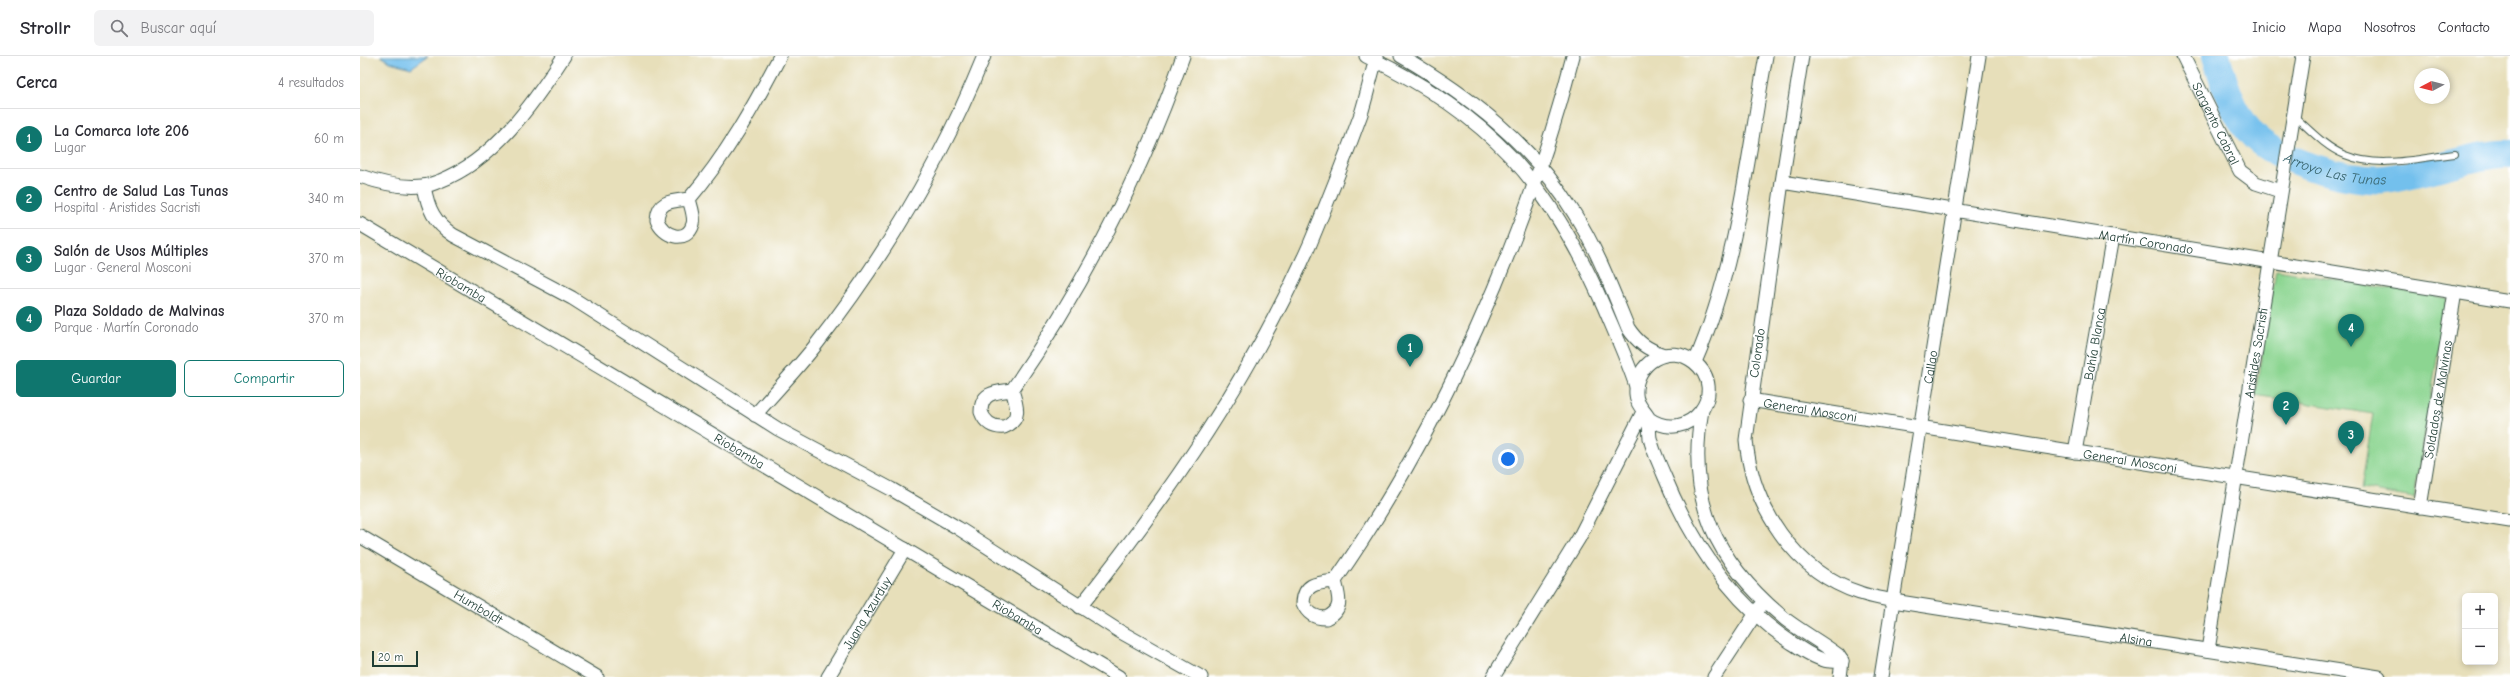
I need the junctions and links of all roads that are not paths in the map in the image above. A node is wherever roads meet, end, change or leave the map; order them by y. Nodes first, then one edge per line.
1 (564, 56) edge
2 (780, 56) edge
3 (984, 56) edge
4 (1183, 56) edge
5 (1401, 56) edge
6 (1573, 56) edge
7 (1766, 56) edge
8 (1802, 56) edge
9 (1979, 56) edge
10 (2183, 56) edge
11 (2303, 56) edge
12 (1373, 58) edge
13 (2292, 121) junction
14 (2455, 154) dead end
15 (1540, 164) junction
16 (360, 176) edge
17 (1782, 182) junction
18 (1535, 183) junction
19 (424, 186) junction
20 (2280, 191) junction
21 (689, 200) dead end
22 (1954, 210) junction
23 (360, 224) edge
24 (2113, 236) junction
25 (2269, 261) junction
26 (2455, 292) junction
27 (2510, 301) edge
28 (1664, 354) junction
29 (1695, 362) junction
30 (1636, 386) junction
31 (1012, 390) dead end
32 (1750, 400) junction
33 (1702, 410) junction
34 (755, 415) junction
35 (1645, 415) junction
36 (1920, 427) junction
37 (2075, 452) junction
38 (2235, 478) junction
39 (2420, 508) junction
40 (2510, 521) edge
41 (360, 536) edge
42 (905, 549) junction
43 (1334, 581) dead end
44 (1764, 600) junction
45 (1893, 601) junction
46 (1080, 607) junction
47 (1754, 614) junction
48 (2208, 650) junction
49 (1842, 662) junction
50 (597, 677) edge
51 (828, 677) edge
52 (1119, 677) edge
53 (1201, 677) edge
54 (1494, 677) edge
55 (1714, 677) edge
56 (1840, 677) edge
57 (1881, 677) edge
58 (2379, 677) edge

1 - 19 street
2 - 21 street
3 - 34 street
4 - 31 street
5 - 15 street
6 - 15 street
7 - 29 street
8 - 17 street, Colorado
9 - 22 street, Callao
10 - 20 street, Sargento Cabral
11 - 13 street, Aristides Sacristi
12 - 18 street
12 - 46 street
13 - 14 lane
13 - 20 street, Aristides Sacristi
15 - 18 street
15 - 28 street
16 - 19 street
17 - 22 street, Martín Coronado
17 - 32 street, Colorado
18 - 30 street
18 - 43 street
19 - 34 street
20 - 25 street, Aristides Sacristi
22 - 24 street, Martín Coronado
22 - 36 street, Callao
23 - 42 street, Riobamba
24 - 25 street, Martín Coronado
24 - 37 street, Bahía Blanca
25 - 26 street, Martín Coronado
25 - 38 street, Aristides Sacristi
26 - 27 street, Martín Coronado
26 - 39 street, Soldados de Malvinas
28 - 29 street
28 - 30 street
29 - 33 street
30 - 35 street
32 - 36 street, General Mosconi
32 - 45 street, Colorado
33 - 35 street
33 - 44 street
34 - 46 street
35 - 47 street
35 - 54 street
36 - 37 street, General Mosconi
36 - 45 street, Callao
37 - 38 street, General Mosconi
38 - 39 street, General Mosconi
38 - 48 street, Aristides Sacristi
39 - 40 street, General Mosconi
41 - 50 street, Humboldt
42 - 51 street, Juana Azurduy
42 - 52 street, Riobamba
44 - 47 street
44 - 49 street
45 - 48 street, Alsina
45 - 57 street, Callao
46 - 53 street
47 - 49 street
47 - 55 street
48 - 58 street, Alsina
49 - 56 street

